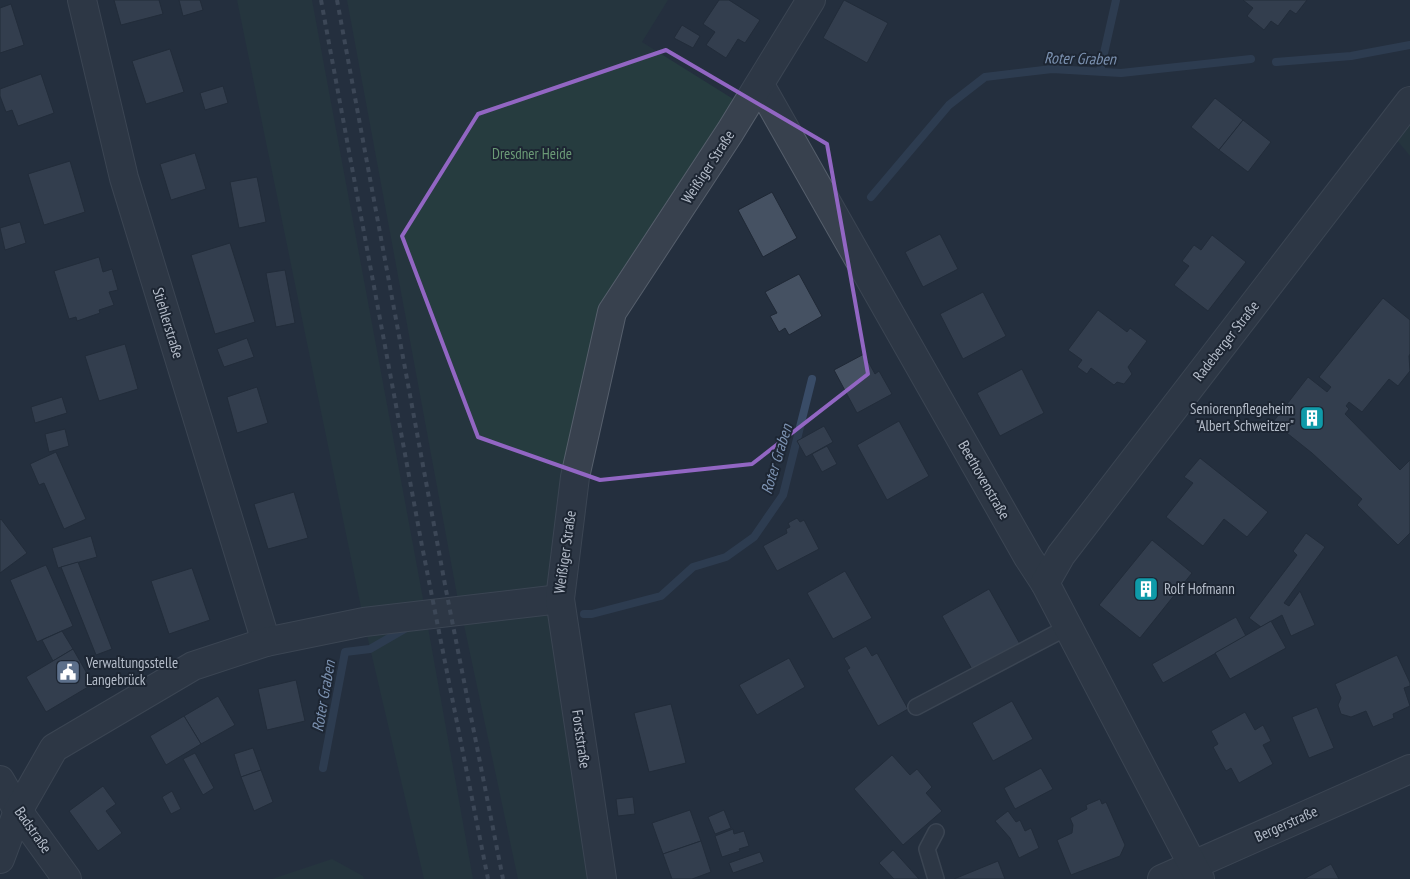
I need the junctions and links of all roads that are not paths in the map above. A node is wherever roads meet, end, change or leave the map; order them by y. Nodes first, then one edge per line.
1 (82, 0) edge
2 (811, 0) edge
3 (760, 84) junction
4 (1410, 101) edge
5 (1045, 583) junction
6 (560, 600) junction
7 (1068, 627) junction
8 (266, 642) junction
9 (916, 707) dead end
10 (1410, 769) edge
11 (0, 780) edge
12 (18, 811) junction
13 (936, 832) dead end
14 (0, 859) edge
15 (1196, 872) edge
16 (67, 879) edge
17 (602, 879) edge
18 (936, 879) edge
19 (1162, 879) edge

1 - 8 street, Stiehlerstraße
2 - 3 street, Weißiger Straße
3 - 5 street, Beethovenstraße
3 - 6 street, Weißiger Straße
4 - 5 street, Radeberger Straße
5 - 7 street, Beethovenstraße
6 - 8 street, Weißiger Straße
6 - 17 street, Forststraße
7 - 9 lane
7 - 15 street, Beethovenstraße
8 - 12 street, Weißiger Straße
10 - 15 street, Bergerstraße
11 - 12 street, Badstraße
12 - 14 street, Weißiger Straße
12 - 16 street, Badstraße
13 - 18 lane
15 - 19 street, Bergerstraße

